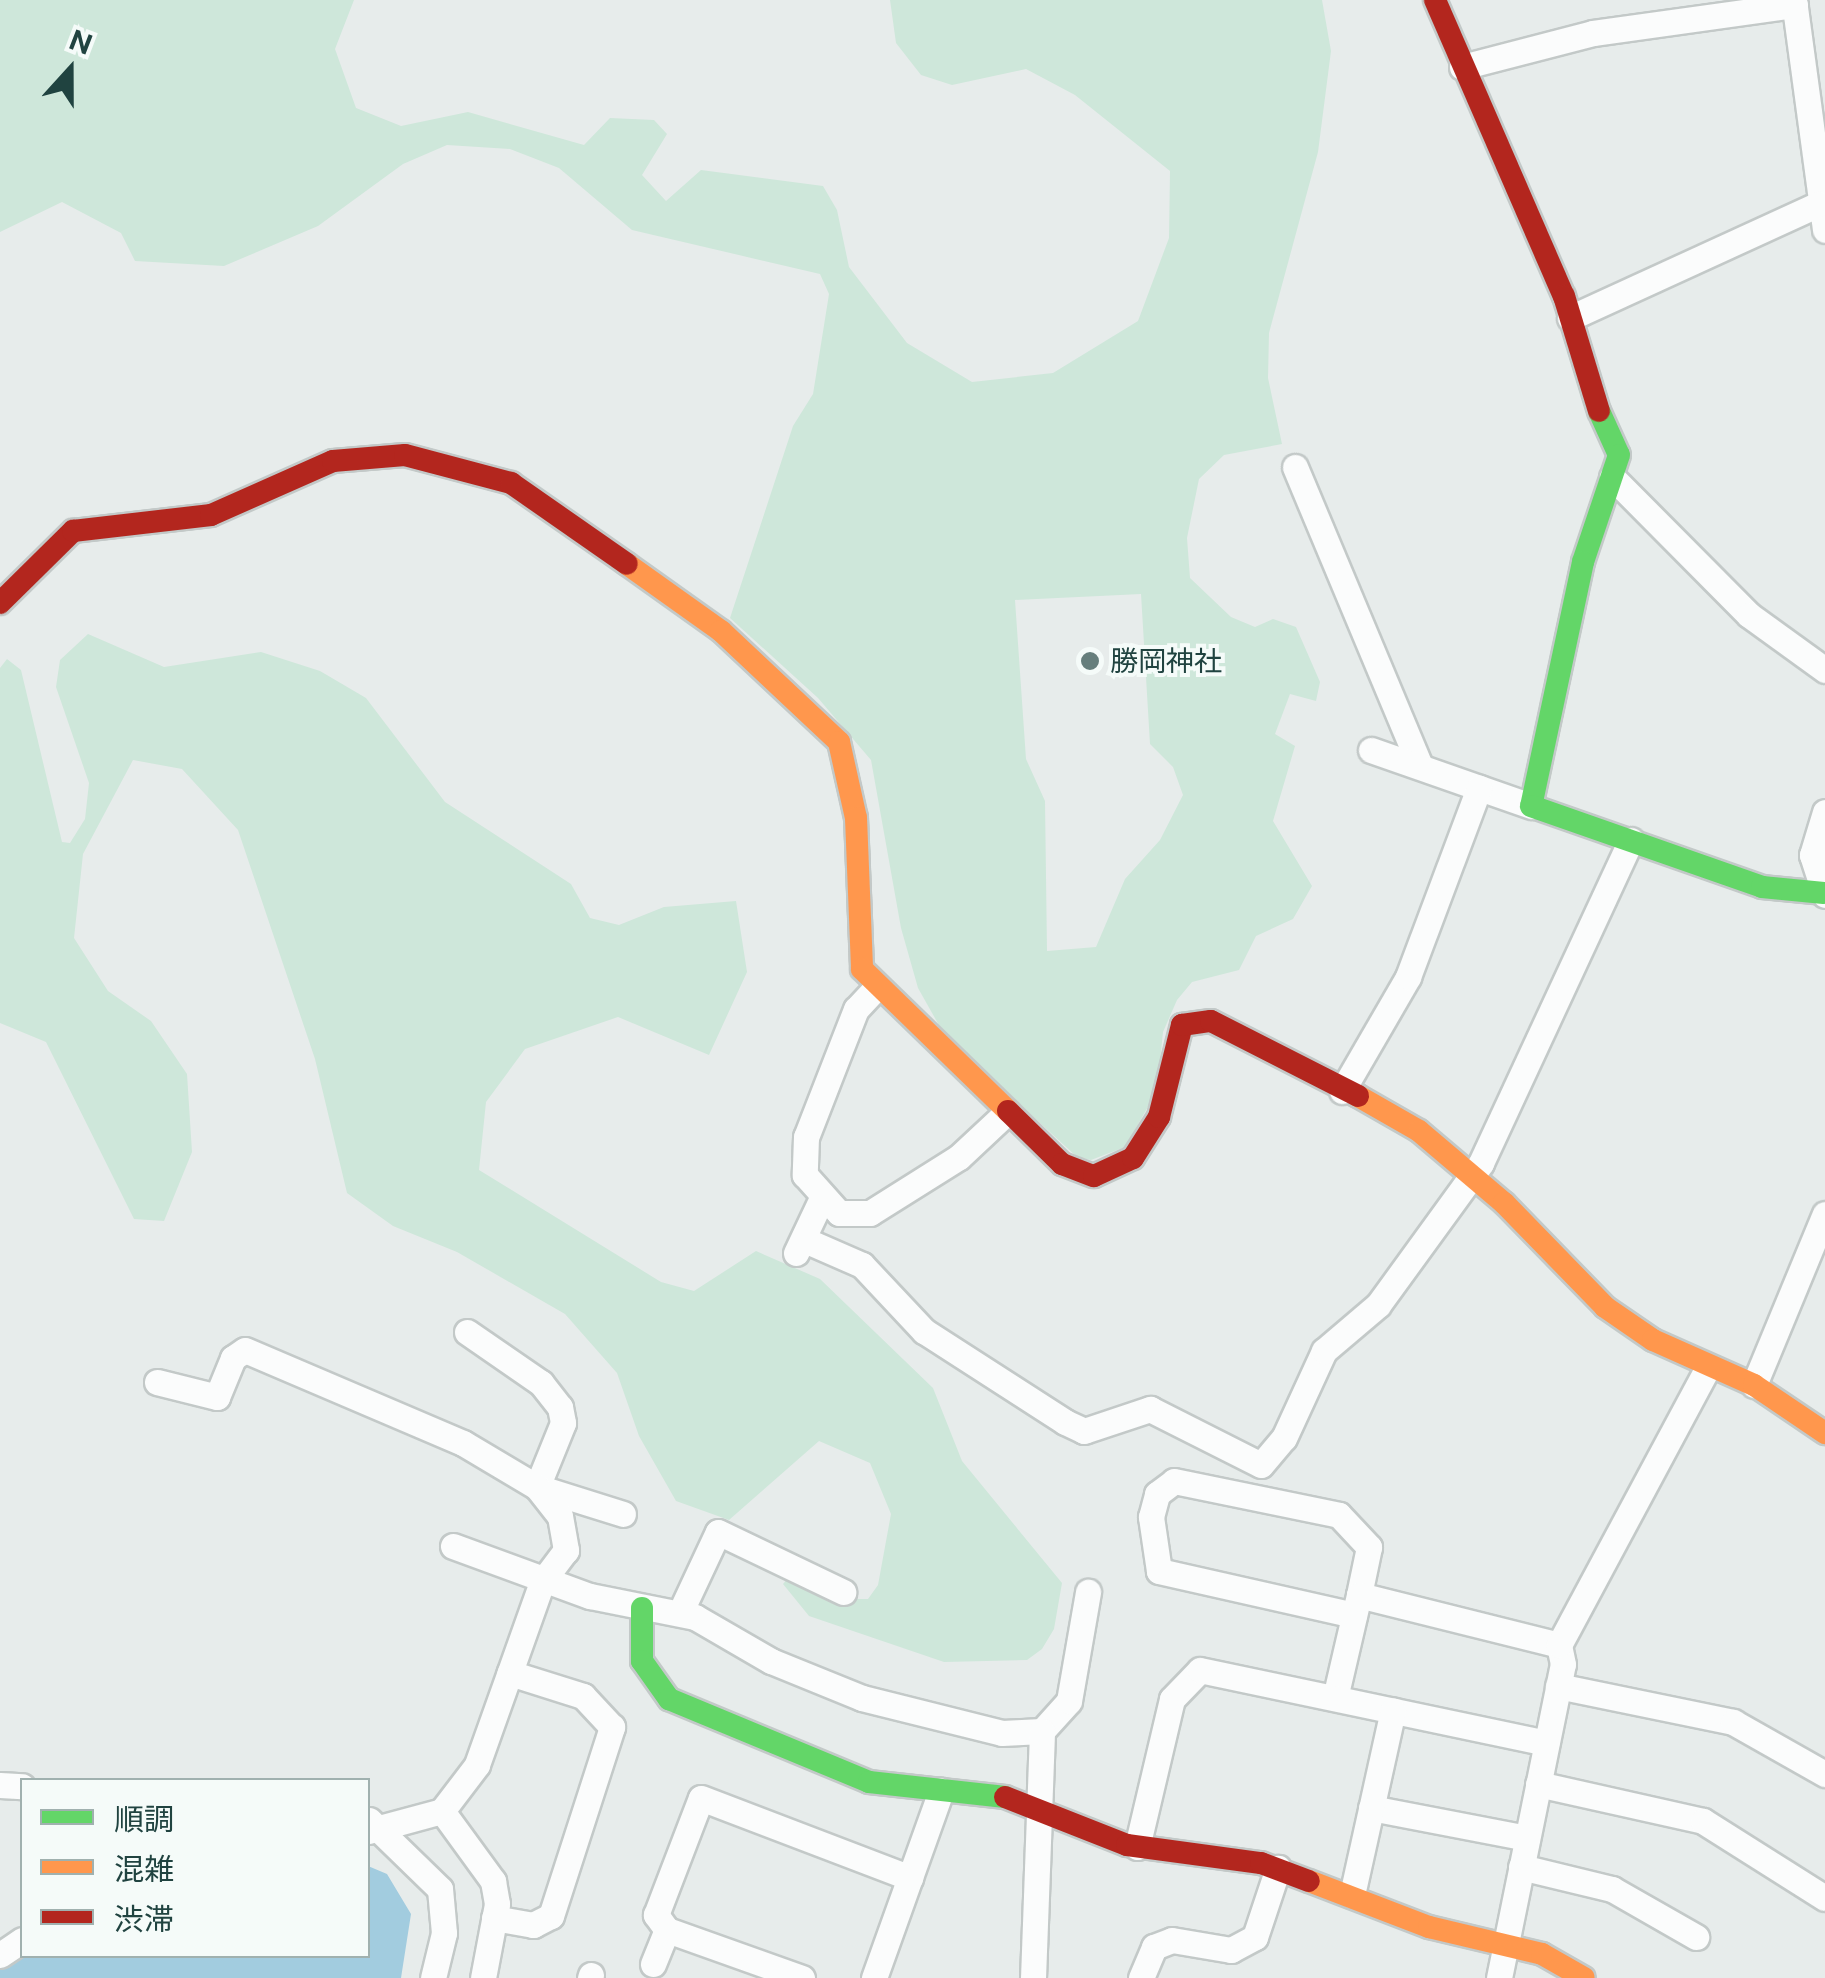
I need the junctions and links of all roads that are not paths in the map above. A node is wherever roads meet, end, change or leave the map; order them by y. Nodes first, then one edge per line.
1 (1435, 0) edge
2 (1794, 2) edge
3 (1462, 67) junction
4 (1819, 204) junction
5 (1825, 230) edge
6 (1570, 318) junction
7 (1295, 467) dead end
8 (1612, 477) junction
9 (0, 603) edge
10 (1825, 670) edge
11 (1372, 750) dead end
12 (1420, 766) junction
13 (1479, 788) junction
14 (1530, 806) junction
15 (1825, 812) edge
16 (1631, 840) junction
17 (1824, 894) edge
18 (874, 990) junction
19 (1342, 1091) junction
20 (1004, 1115) junction
21 (1471, 1173) junction
22 (822, 1196) junction
23 (1825, 1214) edge
24 (467, 1332) dead end
25 (1708, 1366) junction
26 (157, 1382) dead end
27 (1754, 1385) junction
28 (1825, 1432) edge
29 (537, 1487) junction
30 (624, 1514) dead end
31 (452, 1546) dead end
32 (542, 1582) junction
33 (843, 1592) dead end
34 (1088, 1592) dead end
35 (1356, 1605) junction
36 (642, 1608) junction
37 (680, 1613) junction
38 (1559, 1645) junction
39 (510, 1673) junction
40 (1558, 1686) junction
41 (1335, 1698) junction
42 (1393, 1710) junction
43 (1042, 1731) junction
44 (1546, 1743) junction
45 (1825, 1774) edge
46 (1538, 1784) junction
47 (941, 1790) junction
48 (1371, 1808) junction
49 (442, 1811) junction
50 (1040, 1814) junction
51 (371, 1826) edge
52 (1527, 1838) junction
53 (1137, 1847) junction
54 (1521, 1867) junction
55 (1278, 1868) junction
56 (910, 1878) junction
57 (1352, 1895) junction
58 (1825, 1898) edge
59 (494, 1918) junction
60 (667, 1930) junction
61 (1696, 1937) dead end
62 (1506, 1945) junction
63 (653, 1964) dead end
64 (753, 1970) edge
65 (433, 1978) edge
66 (483, 1978) edge
67 (802, 1978) edge
68 (874, 1978) edge
69 (1033, 1978) edge
70 (1141, 1978) edge
71 (1499, 1978) edge
72 (1584, 1978) edge

1 - 3 street
2 - 3 street
2 - 4 street
3 - 6 street
4 - 5 street
4 - 6 street
6 - 8 street
7 - 12 street
8 - 10 street
8 - 14 street
9 - 18 street
11 - 12 street
12 - 13 street
13 - 14 street
13 - 19 street
14 - 16 street
15 - 17 street
16 - 17 street
16 - 21 street
18 - 20 street
18 - 22 street
19 - 20 street
19 - 21 street
20 - 22 street
21 - 22 street
21 - 25 street
23 - 27 street
24 - 29 street
25 - 27 street
25 - 38 street
26 - 29 street
27 - 28 street
29 - 30 street
29 - 32 street
31 - 32 street
32 - 36 street
32 - 39 street
33 - 37 street
34 - 43 street
35 - 35 street
35 - 38 street
35 - 41 street
36 - 37 street
36 - 47 street
37 - 43 street
38 - 40 street
39 - 49 street
39 - 59 street
40 - 44 street
40 - 45 street
41 - 42 street
41 - 53 street
42 - 44 street
42 - 48 street
43 - 50 street
44 - 46 street
46 - 52 street
46 - 58 street
47 - 50 street
47 - 56 street
48 - 52 street
48 - 57 street
49 - 51 street
49 - 59 street
50 - 53 street
50 - 69 street
51 - 65 street
52 - 54 street
53 - 55 street
54 - 61 street
54 - 62 street
55 - 57 street
55 - 70 street
56 - 60 street
56 - 68 street
57 - 62 street
59 - 66 street
60 - 63 street
60 - 64 street
62 - 71 street
62 - 72 street
64 - 67 street

